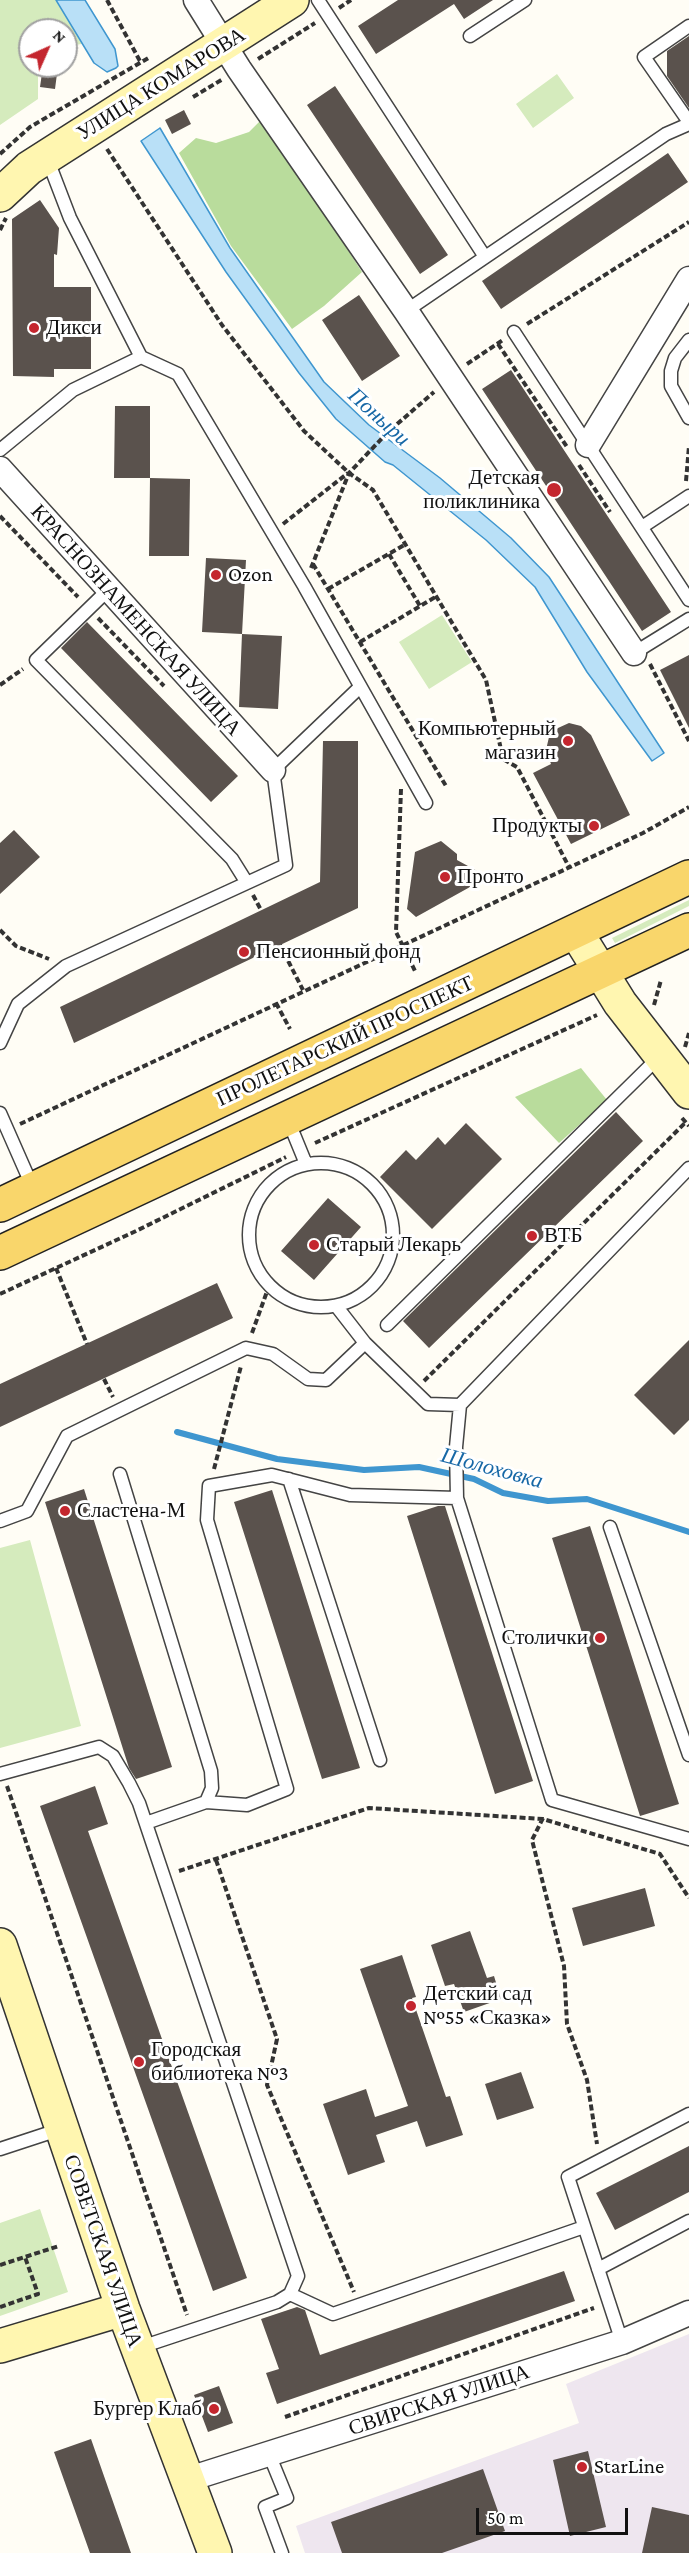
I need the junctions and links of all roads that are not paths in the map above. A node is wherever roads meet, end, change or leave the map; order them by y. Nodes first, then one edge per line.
1 (196, 0) edge
2 (292, 0) edge
3 (318, 0) edge
4 (525, 0) edge
5 (689, 26) edge
6 (470, 36) dead end
7 (224, 45) junction
8 (689, 123) edge
9 (25, 168) edge
10 (0, 195) edge
11 (485, 257) junction
12 (689, 279) edge
13 (406, 311) junction
14 (513, 332) road end
15 (689, 340) edge
16 (141, 357) junction
17 (689, 418) edge
18 (577, 452) junction
19 (1, 467) edge
20 (687, 497) edge
21 (642, 527) junction
22 (109, 589) junction
23 (689, 600) edge
24 (689, 619) edge
25 (634, 653) joint
26 (360, 687) junction
27 (273, 770) junction
28 (426, 803) dead end
29 (689, 876) edge
30 (247, 883) junction
31 (689, 930) edge
32 (576, 932) junction
33 (601, 973) junction
34 (0, 1043) edge
35 (660, 1056) junction
36 (687, 1107) edge
37 (0, 1113) edge
38 (288, 1119) junction
39 (306, 1164) junction
40 (689, 1168) edge
41 (34, 1189) junction
42 (0, 1205) edge
43 (0, 1253) edge
44 (337, 1306) junction
45 (387, 1324) dead end
46 (365, 1343) junction
47 (460, 1405) junction
48 (120, 1474) dead end
49 (289, 1479) junction
50 (457, 1498) junction
51 (0, 1521) edge
52 (610, 1527) dead end
53 (689, 1755) edge
54 (380, 1760) dead end
55 (1, 1774) edge
56 (206, 1802) junction
57 (146, 1823) junction
58 (689, 1839) edge
59 (0, 1945) edge
60 (689, 2114) edge
61 (61, 2129) junction
62 (0, 2149) edge
63 (689, 2221) edge
64 (584, 2227) junction
65 (598, 2268) junction
66 (290, 2294) junction
67 (123, 2309) junction
68 (689, 2313) edge
69 (622, 2342) junction
70 (0, 2346) edge
71 (136, 2348) junction
72 (269, 2454) junction
73 (186, 2480) junction
74 (215, 2553) edge
75 (282, 2553) edge

1 - 7 street
2 - 7 main road, УЛИЦА КОМАРОВА
3 - 11 lane
4 - 6 lane
5 - 8 lane
7 - 9 main road, УЛИЦА КОМАРОВА
7 - 13 street
8 - 11 lane
9 - 10 main road, УЛИЦА КОМАРОВА
9 - 16 lane
11 - 13 lane
12 - 18 street
13 - 25 street
14 - 18 lane
15 - 17 lane
16 - 19 lane
16 - 26 lane
18 - 21 lane
19 - 22 street, КРАСНОЗНАМЕНСКАЯ УЛИЦА
20 - 21 lane
21 - 23 lane
22 - 27 street, КРАСНОЗНАМЕНСКАЯ УЛИЦА
22 - 30 lane
24 - 25 lane
26 - 27 lane
26 - 28 lane
27 - 30 lane
29 - 32 main road, ПРОЛЕТАРСКИЙ ПРОСПЕКТ
30 - 34 lane
31 - 33 main road
32 - 33 main road
32 - 41 main road, ПРОЛЕТАРСКИЙ ПРОСПЕКТ
33 - 35 main road
33 - 38 main road
35 - 36 main road
35 - 45 lane
37 - 41 lane
38 - 39 lane
38 - 43 main road
39 - 44 lane
39 - 44 lane
40 - 47 lane
41 - 42 main road, ПРОЛЕТАРСКИЙ ПРОСПЕКТ
44 - 46 lane
46 - 47 lane
46 - 51 lane
47 - 50 lane
48 - 56 lane
49 - 50 lane
49 - 54 lane
49 - 56 lane
50 - 58 lane
52 - 53 lane
55 - 57 lane
56 - 57 lane
57 - 66 lane
59 - 61 main road, СОВЕТСКАЯ УЛИЦА
60 - 64 lane
61 - 62 lane
61 - 67 main road, СОВЕТСКАЯ УЛИЦА
63 - 65 lane
64 - 65 lane
64 - 66 lane
65 - 69 lane
66 - 71 lane
67 - 70 main road
67 - 71 main road, СОВЕТСКАЯ УЛИЦА
68 - 69 street, СВИРСКАЯ УЛИЦА
69 - 72 street, СВИРСКАЯ УЛИЦА
71 - 73 main road, СОВЕТСКАЯ УЛИЦА
72 - 73 street, СВИРСКАЯ УЛИЦА
72 - 75 lane
73 - 74 main road, СОВЕТСКАЯ УЛИЦА

